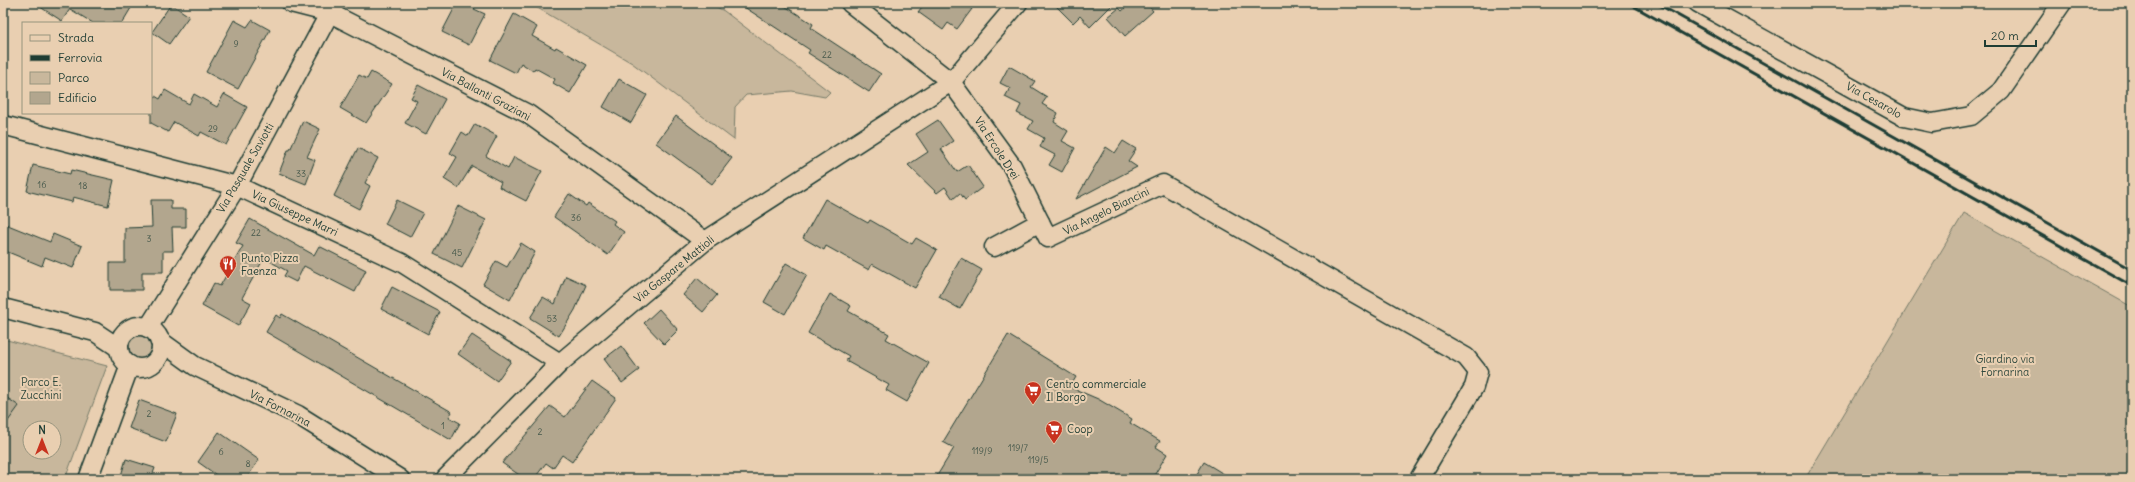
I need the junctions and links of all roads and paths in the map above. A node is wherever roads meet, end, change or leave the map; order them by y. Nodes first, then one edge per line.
1 (291, 3) edge
2 (850, 3) edge
3 (1018, 3) edge
4 (1698, 3) edge
5 (2062, 3) edge
6 (333, 8) edge
7 (951, 82) junction
8 (3, 125) edge
9 (237, 186) junction
10 (1040, 222) junction
11 (1048, 238) joint
12 (705, 241) junction
13 (994, 247) dead end
14 (3, 308) edge
15 (154, 334) junction
16 (122, 340) junction
17 (154, 362) junction
18 (560, 363) junction
19 (130, 365) junction
20 (195, 366) junction
21 (88, 479) edge
22 (400, 479) edge
23 (446, 479) edge
24 (1419, 479) edge

1 - 6 street, Via Ballanti Graziani
2 - 7 street, Via Ercole Drei
3 - 7 street, Via Gaspare Mattioli
4 - 5 street, Via Cesarolo
6 - 9 street, Via Pasquale Saviotti
6 - 12 street, Via Ballanti Graziani
7 - 10 street, Via Ercole Drei
7 - 12 street, Via Gaspare Mattioli
8 - 9 street, Via Giuseppe Marri
9 - 15 street, Via Pasquale Saviotti
9 - 18 street, Via Giuseppe Marri
10 - 11 street, Via Ercole Drei
10 - 13 street
11 - 24 street, Via Angelo Biancini
12 - 18 street, Via Gaspare Mattioli
14 - 16 street
15 - 16 street
15 - 17 street
15 - 20 street, Via Fornarina
16 - 19 street
17 - 19 street
17 - 20 street
18 - 23 street, Via Gaspare Mattioli
19 - 21 street
20 - 22 street, Via Fornarina

